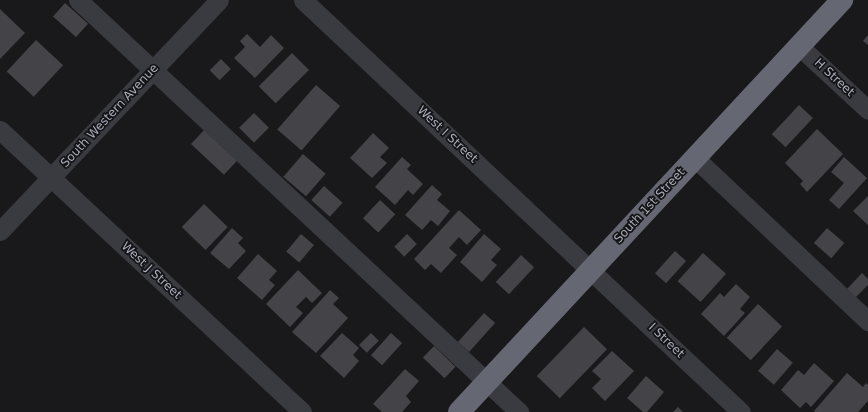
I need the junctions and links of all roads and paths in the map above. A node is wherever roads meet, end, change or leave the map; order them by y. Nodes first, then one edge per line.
1 (78, 0) edge
2 (219, 0) edge
3 (303, 0) edge
4 (842, 0) edge
5 (799, 46) junction
6 (154, 69) junction
7 (868, 110) edge
8 (0, 130) edge
9 (695, 158) junction
10 (51, 178) junction
11 (0, 232) edge
12 (591, 269) junction
13 (868, 321) edge
14 (486, 383) junction
15 (302, 412) edge
16 (459, 412) edge
17 (519, 412) edge
18 (741, 412) edge

1 - 6 street
2 - 6 street, South Western Avenue
3 - 12 street, West I Street
4 - 5 highway, South 1st Street
5 - 7 street, H Street
5 - 9 highway, South 1st Street
6 - 10 street, South Western Avenue
6 - 14 street
8 - 10 street, West J Street
9 - 12 highway, South 1st Street
9 - 13 street
10 - 11 street, South Western Avenue
10 - 15 street, West J Street
12 - 14 highway, South 1st Street
12 - 18 street, I Street
14 - 16 highway, South 1st Street
14 - 17 street

